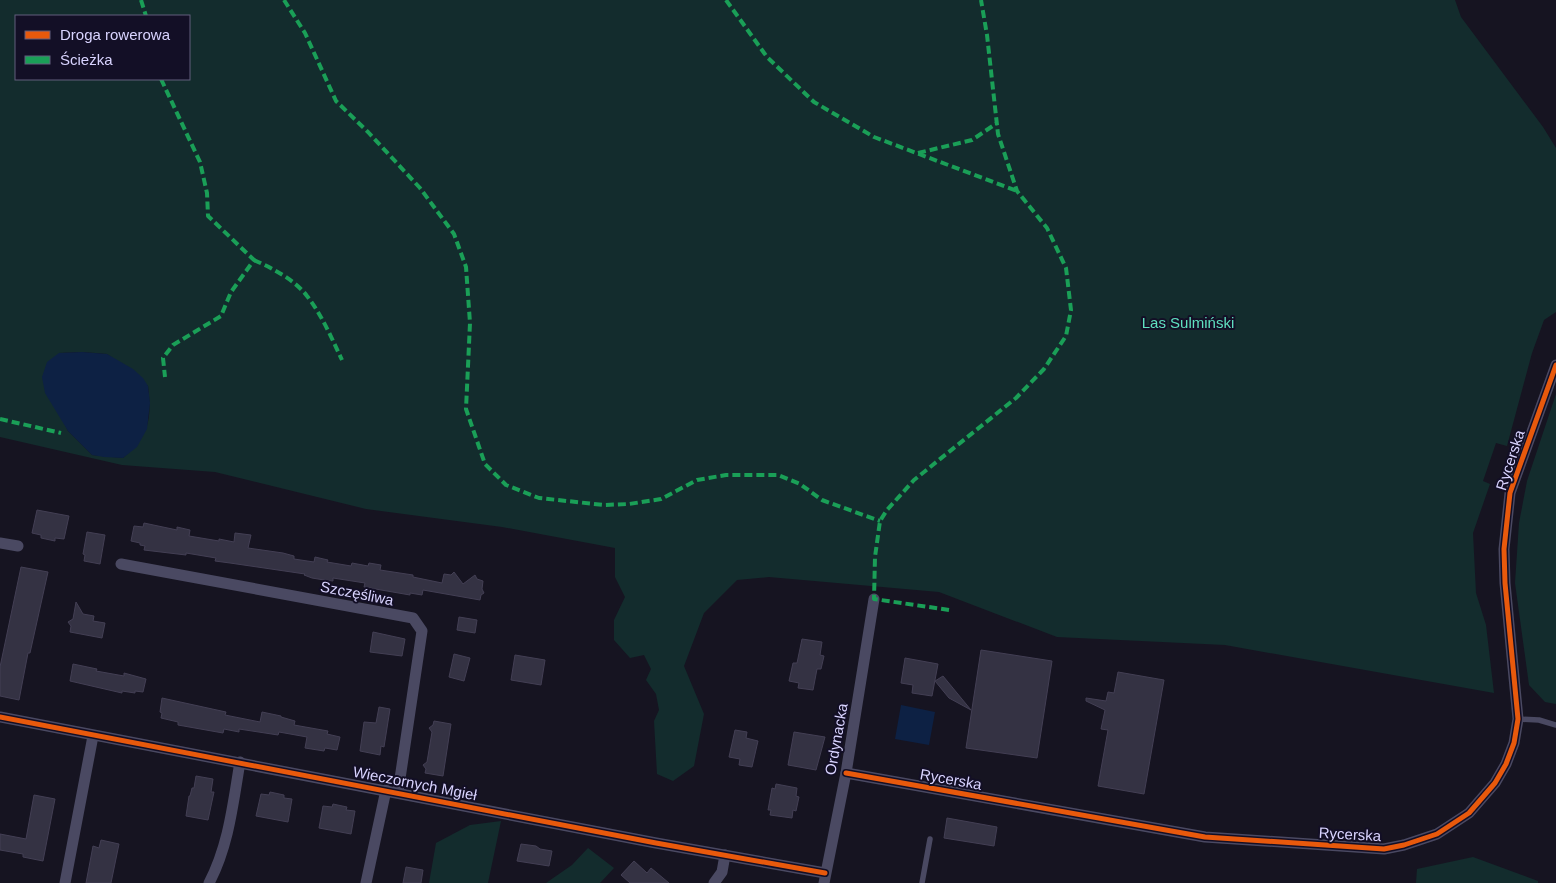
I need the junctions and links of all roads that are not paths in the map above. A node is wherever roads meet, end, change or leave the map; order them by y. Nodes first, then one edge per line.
1 (1556, 365) edge
2 (0, 543) edge
3 (18, 546) dead end
4 (120, 564) dead end
5 (874, 600) dead end
6 (0, 717) edge
7 (1518, 719) junction
8 (1556, 725) edge
9 (92, 736) junction
10 (240, 762) junction
11 (846, 773) junction
12 (386, 790) junction
13 (398, 792) junction
14 (930, 839) dead end
15 (726, 855) junction
16 (825, 878) edge
17 (65, 883) edge
18 (209, 883) edge
19 (366, 883) edge
20 (714, 883) edge
21 (922, 883) edge

1 - 7 street, Rycerska
2 - 3 street
4 - 13 street, Szczęśliwa
5 - 11 street, Ordynacka
6 - 9 street, Wieczornych Mgieł
7 - 8 lane
7 - 11 street, Rycerska
9 - 10 street, Wieczornych Mgieł
9 - 17 street
10 - 12 street, Wieczornych Mgieł
10 - 18 street
11 - 16 street, Ordynacka
12 - 13 street, Wieczornych Mgieł
12 - 19 street
13 - 15 street, Wieczornych Mgieł
14 - 21 lane
15 - 16 street, Wieczornych Mgieł
15 - 20 street

